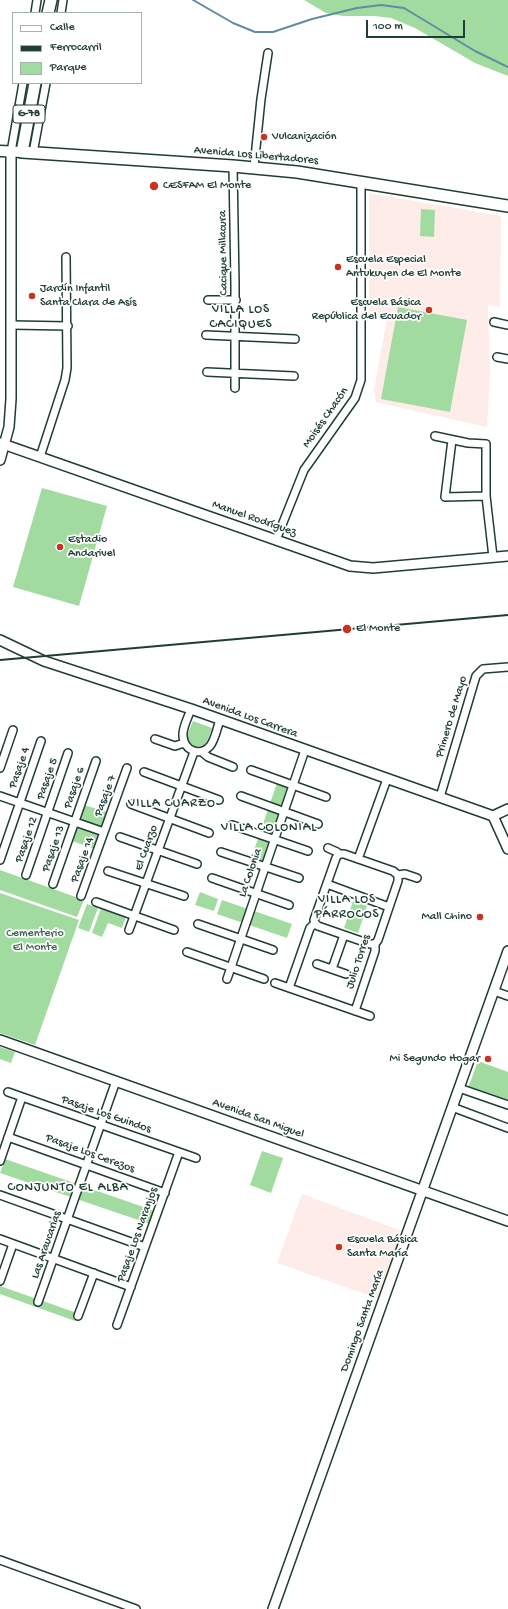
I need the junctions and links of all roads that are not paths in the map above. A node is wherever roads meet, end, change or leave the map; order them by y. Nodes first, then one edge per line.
1 (37, 0) edge
2 (51, 0) edge
3 (63, 0) edge
4 (35, 12) edge
5 (48, 12) edge
6 (61, 12) edge
7 (268, 53) dead end
8 (23, 84) edge
9 (35, 84) edge
10 (46, 84) edge
11 (36, 133) junction
12 (26, 150) junction
13 (0, 151) edge
14 (10, 152) junction
15 (233, 166) junction
16 (254, 168) junction
17 (361, 181) junction
18 (508, 206) edge
19 (66, 257) dead end
20 (208, 300) dead end
21 (236, 300) junction
22 (494, 322) dead end
23 (11, 325) junction
24 (508, 325) edge
25 (68, 326) junction
26 (206, 336) dead end
27 (235, 337) junction
28 (295, 339) dead end
29 (497, 357) dead end
30 (508, 359) edge
31 (207, 372) dead end
32 (235, 373) junction
33 (294, 376) dead end
34 (234, 388) dead end
35 (436, 436) dead end
36 (452, 440) junction
37 (2, 444) edge
38 (40, 457) junction
39 (0, 460) edge
40 (486, 496) junction
41 (276, 540) junction
42 (508, 556) edge
43 (493, 557) junction
44 (0, 640) edge
45 (508, 667) edge
46 (191, 709) junction
47 (220, 720) junction
48 (13, 730) dead end
49 (155, 739) dead end
50 (41, 741) dead end
51 (184, 743) junction
52 (305, 750) junction
53 (194, 752) junction
54 (202, 752) junction
55 (68, 753) dead end
56 (96, 761) dead end
57 (233, 767) dead end
58 (0, 768) edge
59 (128, 768) dead end
60 (251, 770) dead end
61 (144, 772) dead end
62 (387, 779) junction
63 (293, 785) junction
64 (181, 786) junction
65 (0, 796) edge
66 (241, 796) dead end
67 (326, 797) dead end
68 (440, 797) junction
69 (219, 800) dead end
70 (20, 803) junction
71 (131, 804) dead end
72 (508, 809) edge
73 (48, 812) junction
74 (284, 812) junction
75 (493, 816) junction
76 (170, 819) junction
77 (75, 822) junction
78 (318, 824) dead end
79 (232, 825) dead end
80 (104, 832) junction
81 (209, 833) dead end
82 (120, 837) dead end
83 (274, 840) junction
84 (328, 848) dead end
85 (508, 849) edge
86 (158, 850) junction
87 (308, 851) dead end
88 (221, 852) dead end
89 (339, 854) junction
90 (358, 859) junction
91 (0, 860) edge
92 (197, 864) dead end
93 (265, 866) junction
94 (108, 870) dead end
95 (26, 875) dead end
96 (398, 875) junction
97 (212, 878) dead end
98 (299, 878) dead end
99 (417, 878) dead end
100 (146, 883) junction
101 (53, 884) dead end
102 (327, 884) junction
103 (256, 894) junction
104 (81, 896) dead end
105 (184, 896) dead end
106 (96, 902) dead end
107 (289, 905) dead end
108 (389, 907) junction
109 (134, 916) junction
110 (315, 923) junction
111 (198, 924) dead end
112 (129, 930) dead end
113 (174, 930) dead end
114 (344, 935) junction
115 (240, 938) junction
116 (375, 944) junction
117 (273, 950) dead end
118 (508, 951) edge
119 (186, 952) dead end
120 (317, 964) dead end
121 (231, 968) junction
122 (332, 969) junction
123 (346, 974) dead end
124 (227, 979) dead end
125 (264, 980) dead end
126 (275, 983) dead end
127 (289, 988) junction
128 (494, 991) junction
129 (508, 996) edge
130 (355, 1011) junction
131 (370, 1016) dead end
132 (0, 1040) edge
133 (116, 1081) junction
134 (460, 1088) junction
135 (8, 1092) dead end
136 (22, 1097) junction
137 (508, 1105) edge
138 (452, 1108) junction
139 (101, 1125) junction
140 (508, 1128) edge
141 (8, 1137) junction
142 (179, 1152) junction
143 (196, 1158) dead end
144 (0, 1161) edge
145 (86, 1165) junction
146 (423, 1191) junction
147 (165, 1193) junction
148 (0, 1195) edge
149 (67, 1219) junction
150 (508, 1221) edge
151 (0, 1239) edge
152 (13, 1244) junction
153 (145, 1247) junction
154 (53, 1259) junction
155 (94, 1273) junction
156 (0, 1281) edge
157 (131, 1287) junction
158 (38, 1302) dead end
159 (78, 1316) dead end
160 (117, 1325) dead end
161 (0, 1560) edge
162 (136, 1609) edge
163 (274, 1609) edge

1 - 4 street
2 - 5 main road
3 - 6 street
7 - 16 street
8 - 14 street
9 - 12 main road, G-78
10 - 11 street
11 - 12 street
11 - 12 street
12 - 14 main road, Avenida Los Libertadores
12 - 15 main road, Avenida Los Libertadores
13 - 14 main road, Avenida Los Libertadores
14 - 23 street
15 - 16 main road, Avenida Los Libertadores
15 - 21 street, Cacique Millacura
16 - 17 main road, Avenida Los Libertadores
17 - 18 main road, Avenida Los Libertadores
17 - 41 street, Moisés Chacón
19 - 25 street
20 - 21 street
21 - 27 street, Cacique Millacura
22 - 24 street
23 - 25 street
23 - 37 street
25 - 38 street
26 - 27 street
27 - 28 street
27 - 32 street, Cacique Millacura
29 - 30 street
31 - 32 street
32 - 33 street
32 - 34 street, Cacique Millacura
35 - 36 street
36 - 40 street
36 - 40 street
37 - 38 street, Manuel Rodríguez
37 - 39 street
38 - 41 street, Manuel Rodríguez
40 - 43 street
41 - 43 street, Manuel Rodríguez
42 - 43 street, Manuel Rodríguez
44 - 46 street, Avenida Los Carrera
45 - 68 street, Primero de Mayo
46 - 47 street, Avenida Los Carrera
46 - 51 street
47 - 52 street, Avenida Los Carrera
47 - 54 street
48 - 58 street
49 - 51 street
50 - 70 street, Pasaje 4
51 - 53 street
52 - 62 street, Avenida Los Carrera
52 - 63 street, La Colonia
53 - 54 street
53 - 64 street, El Cuarzo
54 - 57 street
55 - 73 street, Pasaje 5
56 - 77 street, Pasaje 6
59 - 80 street, Pasaje 7
60 - 63 street
61 - 64 street
62 - 68 street, Avenida Los Carrera
62 - 90 street
63 - 67 street
63 - 74 street, La Colonia
64 - 69 street
64 - 76 street, El Cuarzo
65 - 70 street
66 - 74 street
68 - 75 street, Avenida Los Carrera
70 - 73 street
70 - 91 street, Pasaje 4
71 - 76 street
72 - 75 street
73 - 77 street
73 - 95 street, Pasaje 12
74 - 78 street
74 - 83 street, La Colonia
75 - 85 street
76 - 81 street
76 - 86 street, El Cuarzo
77 - 80 street
77 - 101 street, Pasaje 13
79 - 83 street
80 - 104 street, Pasaje 14
82 - 86 street
83 - 87 street
83 - 93 street, La Colonia
84 - 89 street
86 - 92 street
86 - 100 street, El Cuarzo
88 - 93 street
89 - 90 street
89 - 102 street
90 - 96 street
93 - 98 street
93 - 103 street, La Colonia
94 - 100 street
96 - 99 street
96 - 108 street, Julio Torres
97 - 103 street
100 - 105 street
100 - 109 street, El Cuarzo
102 - 108 street
102 - 110 street
103 - 107 street
103 - 115 street, La Colonia
106 - 109 street
108 - 116 street, Julio Torres
109 - 112 street, El Cuarzo
109 - 113 street
110 - 114 street
110 - 127 street
111 - 115 street
114 - 116 street
114 - 122 street
115 - 117 street
115 - 121 street, La Colonia
116 - 130 street, Julio Torres
118 - 128 street, Domingo Santa María
119 - 121 street
120 - 122 street
121 - 124 street, La Colonia
121 - 125 street
122 - 123 street
126 - 127 street
127 - 130 street
128 - 129 street
128 - 134 street, Domingo Santa María
130 - 131 street
132 - 133 street, Avenida San Miguel
133 - 139 street, Las Araucarias
133 - 146 street, Avenida San Miguel
134 - 137 street
134 - 138 street, Domingo Santa María
135 - 136 street, Pasaje Los Guindos
136 - 139 street, Pasaje Los Guindos
136 - 141 street
138 - 140 street
138 - 146 street, Domingo Santa María
139 - 142 street, Pasaje Los Guindos
139 - 145 street, Las Araucarias
141 - 144 street
141 - 145 street, Pasaje Los Cerezos
142 - 143 street, Pasaje Los Guindos
142 - 147 street, Pasaje Los Naranjos
145 - 147 street, Pasaje Los Cerezos
145 - 149 street, Las Araucarias
146 - 150 street, Avenida San Miguel
146 - 163 street, Domingo Santa María
147 - 153 street, Pasaje Los Naranjos
148 - 149 street
149 - 153 street
149 - 154 street, Las Araucarias
151 - 152 street
152 - 154 street
152 - 156 street
153 - 157 street, Pasaje Los Naranjos
154 - 155 street
154 - 158 street, Las Araucarias
155 - 157 street
155 - 159 street
157 - 160 street, Pasaje Los Naranjos
161 - 162 street

